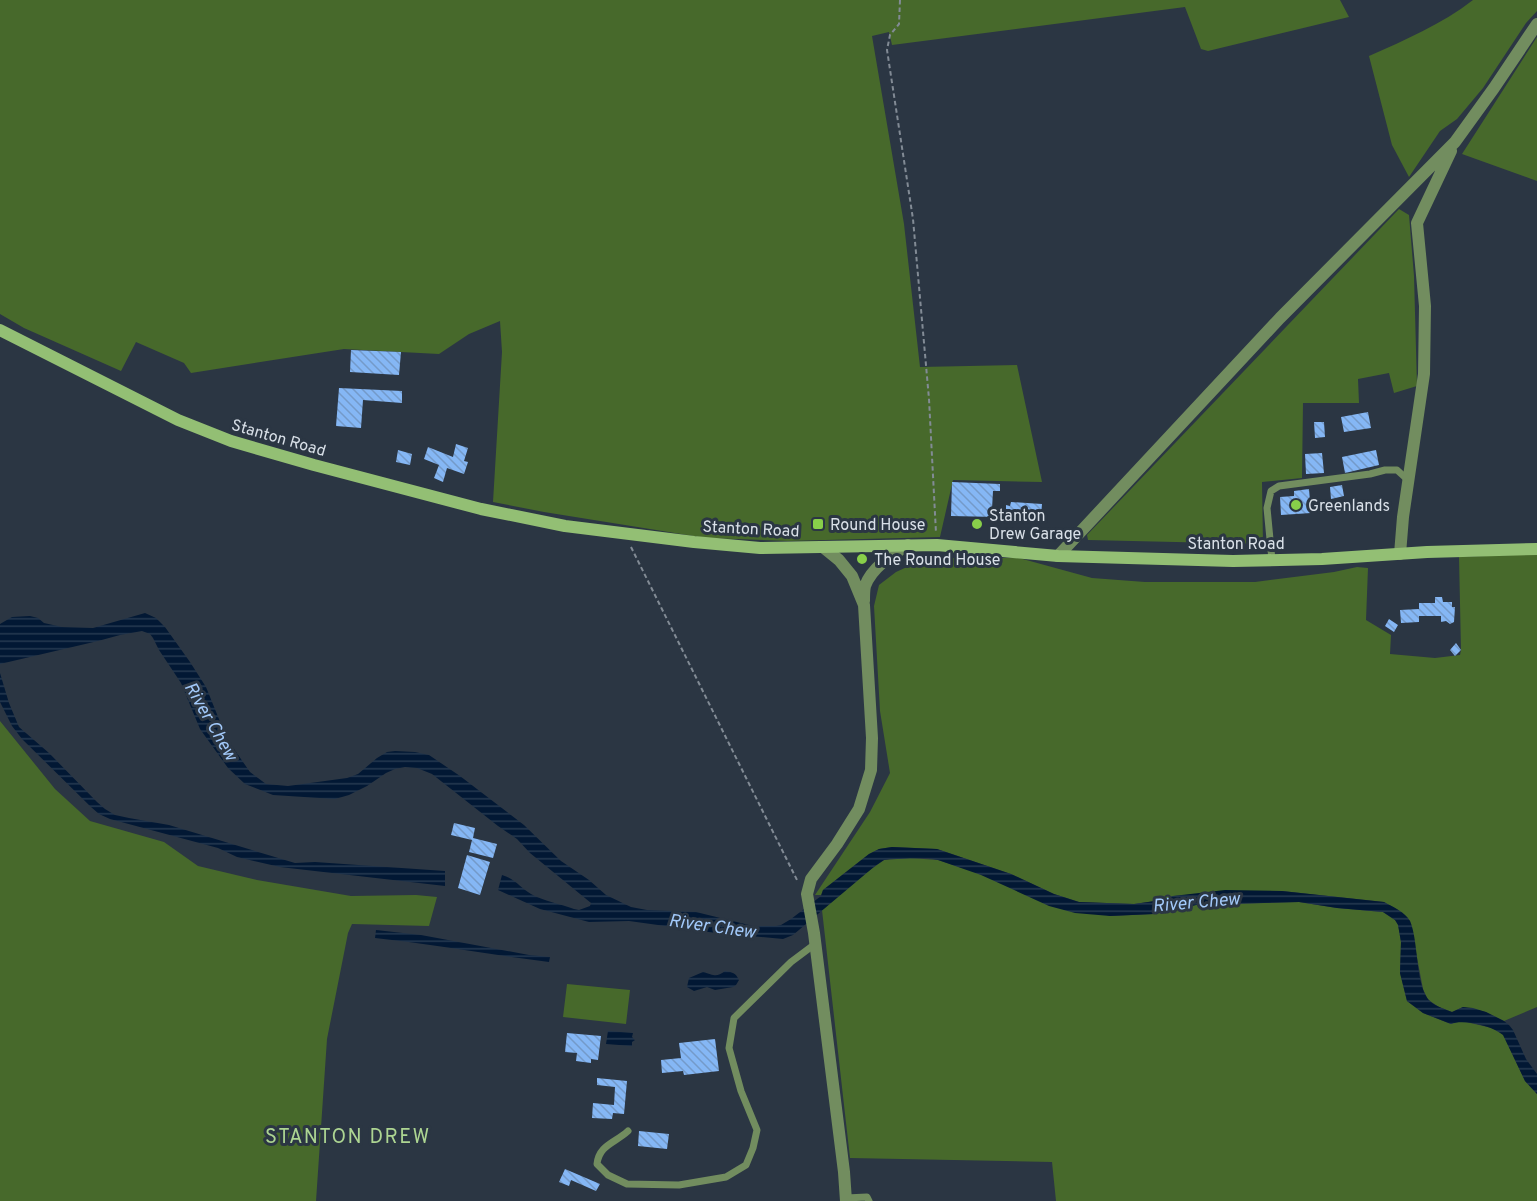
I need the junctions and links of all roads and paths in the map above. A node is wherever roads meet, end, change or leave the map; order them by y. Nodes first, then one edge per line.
1 (900, 0) edge
2 (1537, 24) edge
3 (1455, 142) junction
4 (0, 330) edge
5 (1408, 480) junction
6 (633, 534) junction
7 (908, 545) junction
8 (937, 545) junction
9 (823, 547) junction
10 (1537, 549) edge
11 (1400, 554) junction
12 (1058, 556) junction
13 (1272, 560) junction
14 (864, 605) junction
15 (808, 891) junction
16 (814, 939) junction
17 (628, 1131) dead end
18 (846, 1200) edge
19 (869, 1201) edge

1 - 8 path
2 - 3 street
3 - 5 street
3 - 12 street
4 - 6 main road, Stanton Road
5 - 11 street
5 - 13 lane
6 - 9 main road, Stanton Road
6 - 15 path
7 - 8 main road, Stanton Road
7 - 9 main road, Stanton Road
7 - 14 street
8 - 12 main road, Stanton Road
9 - 14 street
10 - 11 main road, Stanton Road
11 - 13 main road, Stanton Road
12 - 13 main road, Stanton Road
14 - 15 street
15 - 16 street
16 - 17 lane
16 - 18 street
18 - 19 lane

